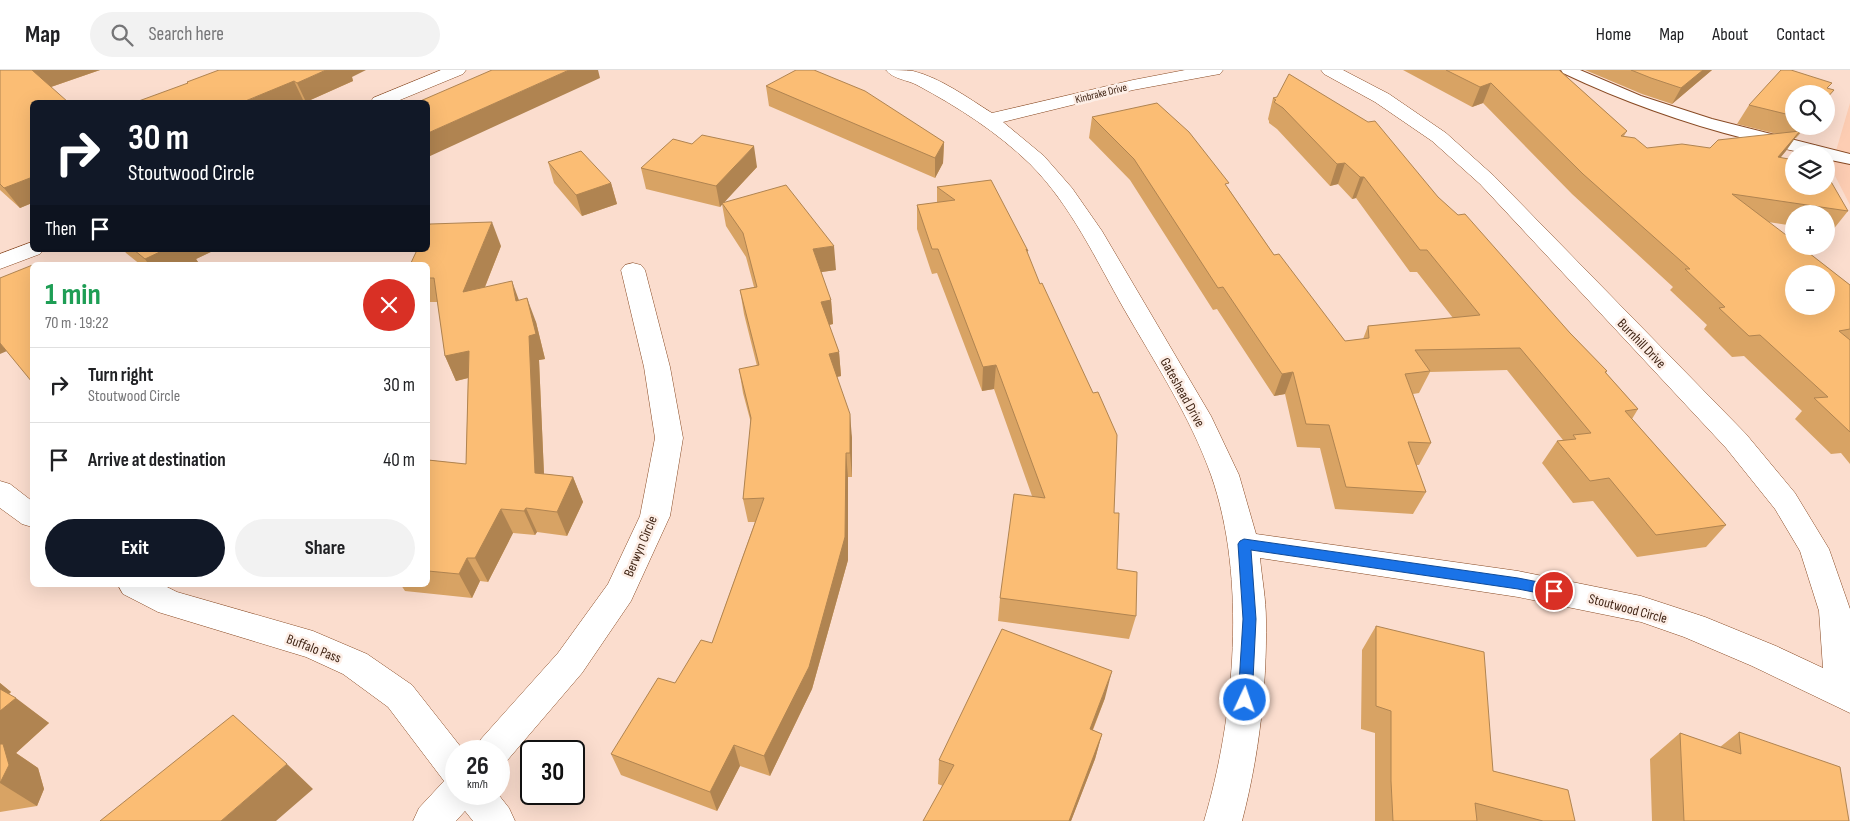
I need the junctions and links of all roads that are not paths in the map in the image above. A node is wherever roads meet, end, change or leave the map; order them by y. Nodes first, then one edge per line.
1 (457, 70) edge
2 (895, 70) edge
3 (1214, 70) edge
4 (1330, 70) edge
5 (1568, 70) edge
6 (385, 100) edge
7 (989, 120) junction
8 (1850, 159) edge
9 (30, 250) edge
10 (0, 262) edge
11 (633, 270) dead end
12 (0, 492) edge
13 (30, 514) edge
14 (1244, 544) junction
15 (138, 587) edge
16 (1845, 696) edge
17 (503, 740) edge
18 (445, 755) edge
19 (446, 805) edge
20 (484, 805) edge
21 (432, 821) edge
22 (496, 821) edge
23 (1223, 821) edge

1 - 6 street
2 - 7 street, Gateshead Drive
3 - 7 street, Kinbrake Drive
4 - 16 street, Burnhill Drive
5 - 8 lane
7 - 14 street, Gateshead Drive
9 - 10 street
11 - 17 street, Berwyn Circle
12 - 13 street
14 - 16 street, Stoutwood Circle
14 - 23 street, Gateshead Drive
15 - 18 street, Buffalo Pass
19 - 21 street
20 - 22 street

